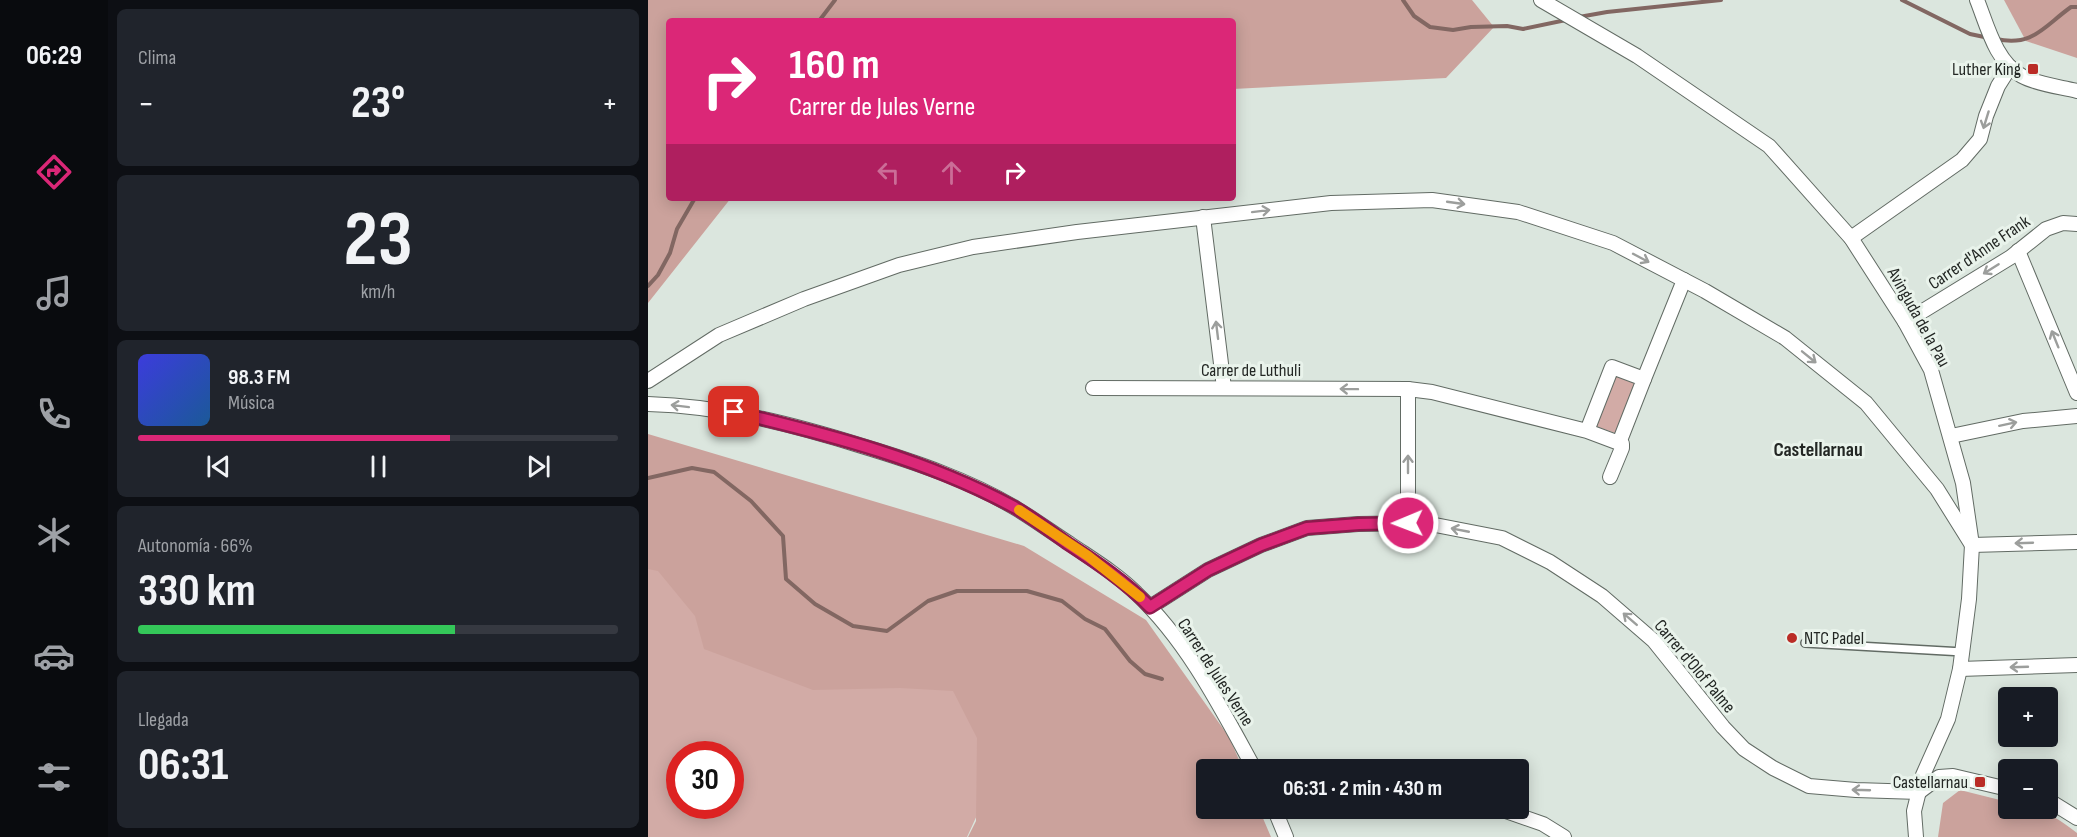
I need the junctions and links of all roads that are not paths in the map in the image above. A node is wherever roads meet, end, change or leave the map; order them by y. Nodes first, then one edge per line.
1 (1541, 0) edge
2 (1977, 0) edge
3 (2010, 67) junction
4 (2077, 91) edge
5 (1203, 217) junction
6 (2077, 224) edge
7 (1851, 238) junction
8 (2018, 251) junction
9 (1684, 280) junction
10 (1905, 322) junction
11 (1644, 379) junction
12 (648, 381) edge
13 (1093, 388) dead end
14 (1224, 388) junction
15 (1408, 390) junction
16 (2077, 393) edge
17 (648, 404) edge
18 (2077, 416) edge
19 (1587, 431) junction
20 (1951, 436) junction
21 (1619, 443) junction
22 (1610, 477) dead end
23 (1963, 483) junction
24 (1937, 489) junction
25 (1408, 523) junction
26 (2077, 542) edge
27 (1972, 545) junction
28 (1150, 607) junction
29 (1805, 643) dead end
30 (1963, 652) junction
31 (2077, 665) edge
32 (1960, 669) junction
33 (1249, 759) edge
34 (1998, 787) edge
35 (1919, 792) junction
36 (2058, 806) edge
37 (2077, 818) edge
38 (1279, 819) edge
39 (1529, 819) edge
40 (1286, 837) edge
41 (1564, 837) edge
42 (1916, 837) edge

1 - 7 street, Avinguda de la Pau
2 - 3 street
3 - 4 street
3 -> 7 street
5 -> 9 street
5 - 12 street
14 -> 5 street
6 - 8 street, Carrer d'Anne Frank
7 - 10 street, Avinguda de la Pau
8 -> 10 street, Carrer d'Anne Frank
16 -> 8 street
9 - 11 street
9 -> 24 street
10 - 20 street, Avinguda de la Pau
11 - 19 street
11 - 21 street
13 - 14 street, Carrer de Luthuli
15 -> 14 street, Carrer de Luthuli
15 - 19 street, Carrer de Luthuli
25 -> 15 street
28 -> 17 street, Carrer de Jules Verne
20 -> 18 street
19 - 21 street, Carrer de Luthuli
20 - 23 street, Avinguda de la Pau
21 - 22 street
23 - 24 street
23 - 27 street, Avinguda de la Pau
24 - 27 street
25 - 28 street, Carrer d'Olof Palme
35 -> 25 street, Carrer d'Olof Palme
26 -> 27 street
27 - 30 street, Avinguda de la Pau
28 - 33 street, Carrer de Jules Verne
29 - 30 lane
30 - 32 street, Avinguda de la Pau
31 -> 32 street
32 - 35 street, Avinguda de la Pau
34 - 35 street
35 - 42 street, Avinguda de la Pau
36 - 37 street
38 - 40 street
39 - 41 street

